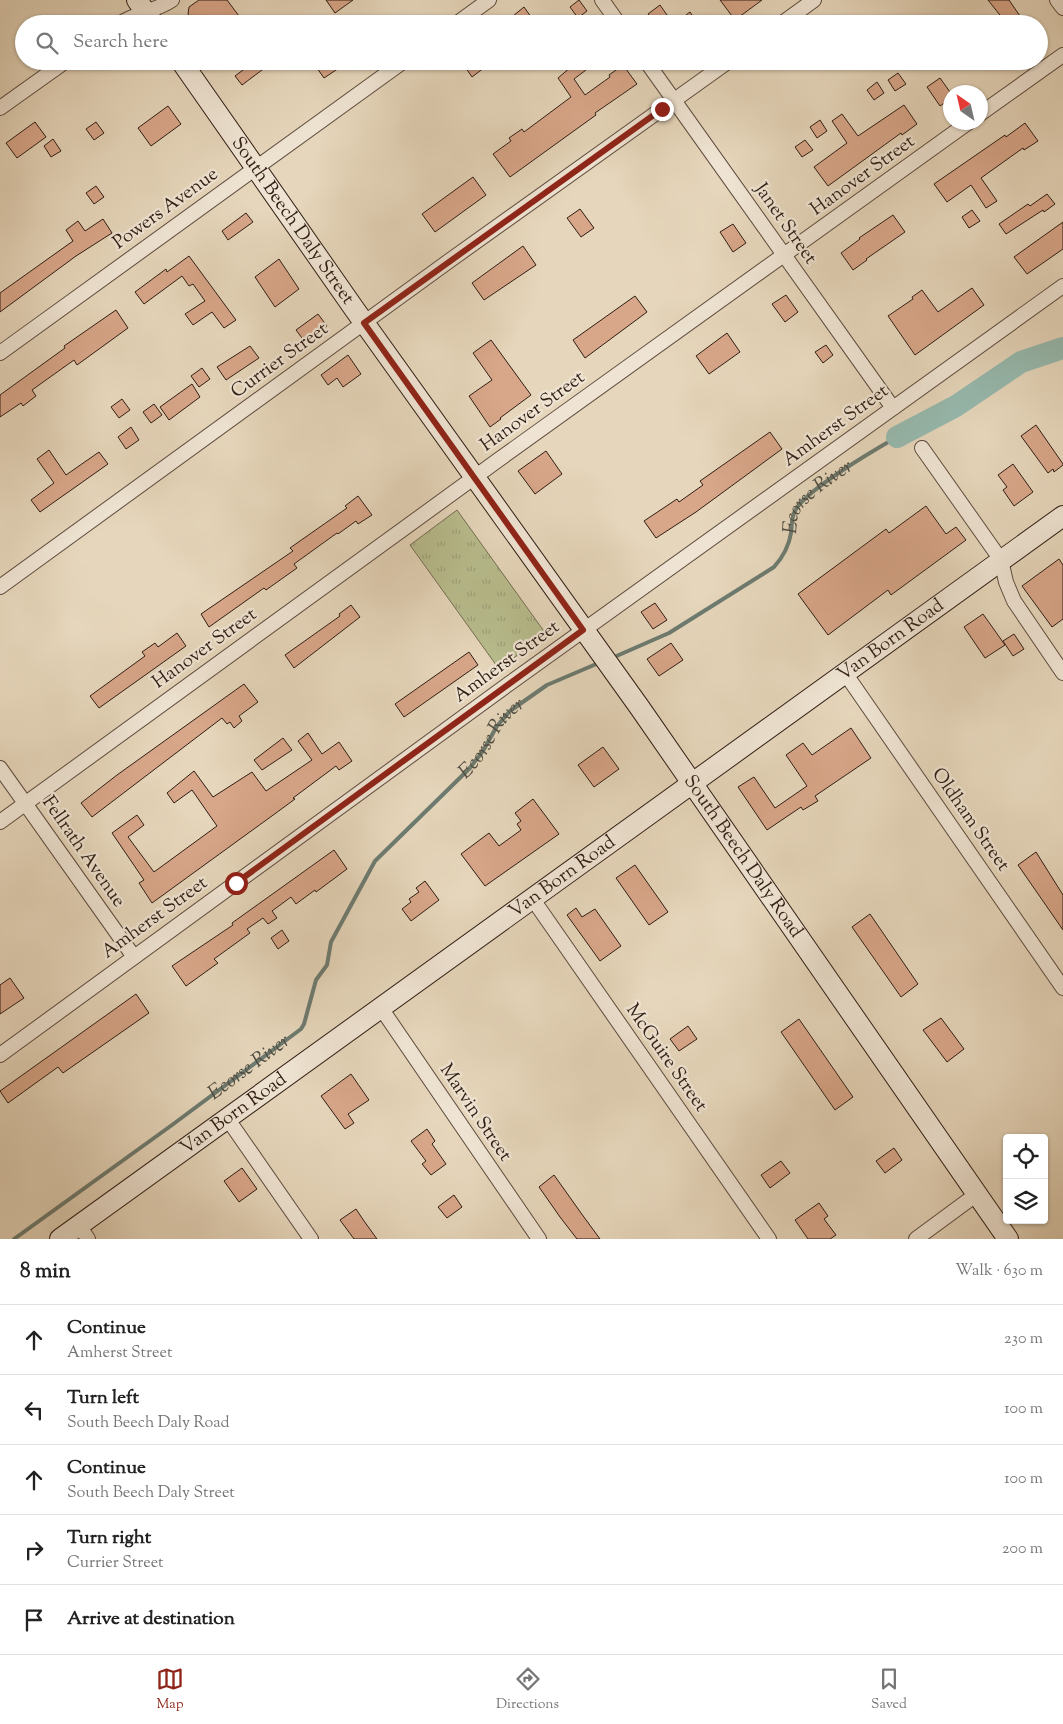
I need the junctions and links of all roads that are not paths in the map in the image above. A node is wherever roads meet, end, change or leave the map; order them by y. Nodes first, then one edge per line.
1 (172, 0) edge
2 (490, 0) edge
3 (602, 0) edge
4 (814, 0) edge
5 (1057, 0) edge
6 (1063, 8) edge
7 (146, 12) edge
8 (469, 15) edge
9 (613, 15) edge
10 (793, 15) edge
11 (1063, 56) edge
12 (1048, 66) edge
13 (53, 70) edge
14 (187, 70) edge
15 (391, 70) edge
16 (652, 70) edge
17 (717, 70) edge
18 (1043, 70) edge
19 (674, 101) junction
20 (0, 108) edge
21 (988, 108) edge
22 (958, 130) edge
23 (256, 167) junction
24 (784, 255) junction
25 (1063, 286) edge
26 (364, 323) junction
27 (0, 353) edge
28 (893, 408) junction
29 (922, 448) dead end
30 (474, 477) junction
31 (1063, 516) edge
32 (1001, 560) junction
33 (0, 588) edge
34 (583, 630) junction
35 (845, 673) junction
36 (1063, 673) edge
37 (0, 768) edge
38 (692, 783) junction
39 (25, 804) junction
40 (0, 822) edge
41 (532, 898) junction
42 (134, 957) junction
43 (1063, 988) edge
44 (380, 1008) junction
45 (0, 1055) edge
46 (227, 1118) junction
47 (977, 1194) junction
48 (83, 1232) edge
49 (60, 1239) edge
50 (311, 1239) edge
51 (539, 1239) edge
52 (768, 1239) edge
53 (916, 1239) edge
54 (1008, 1239) edge

1 - 7 street
2 - 8 street
3 - 9 street
4 - 10 street
5 - 6 street
11 - 12 street
13 - 20 street
14 - 23 main road, South Beech Daly Street
15 - 23 street, Powers Avenue
16 - 19 street, Janet Street
17 - 19 street, Currier Street
18 - 21 street
19 - 24 street, Janet Street
19 - 26 street, Currier Street
22 - 24 street, Hanover Street
23 - 26 main road, South Beech Daly Street
23 - 27 street, Powers Avenue
24 - 28 street, Janet Street
24 - 30 street, Hanover Street
25 - 28 street, Amherst Street
26 - 30 main road, South Beech Daly Street
26 - 33 street, Currier Street
28 - 34 street, Amherst Street
29 - 32 street
30 - 34 main road, South Beech Daly Road
30 - 39 street, Hanover Street
31 - 32 main road, Van Born Road
32 - 35 main road, Van Born Road
32 - 36 street
34 - 38 main road, South Beech Daly Road
34 - 42 street, Amherst Street
35 - 38 main road, Van Born Road
35 - 43 street, Oldham Street
37 - 39 street, Fellrath Avenue
38 - 41 main road, Van Born Road
38 - 47 main road, South Beech Daly Road
39 - 40 street, Hanover Street
39 - 42 street, Fellrath Avenue
41 - 44 main road, Van Born Road
41 - 52 street, McGuire Street
42 - 45 street, Amherst Street
44 - 46 main road, Van Born Road
44 - 51 street, Marvin Street
46 - 48 main road, Van Born Road
46 - 50 street
47 - 53 street
47 - 54 main road, South Beech Daly Road
48 - 49 main road, Van Born Road

